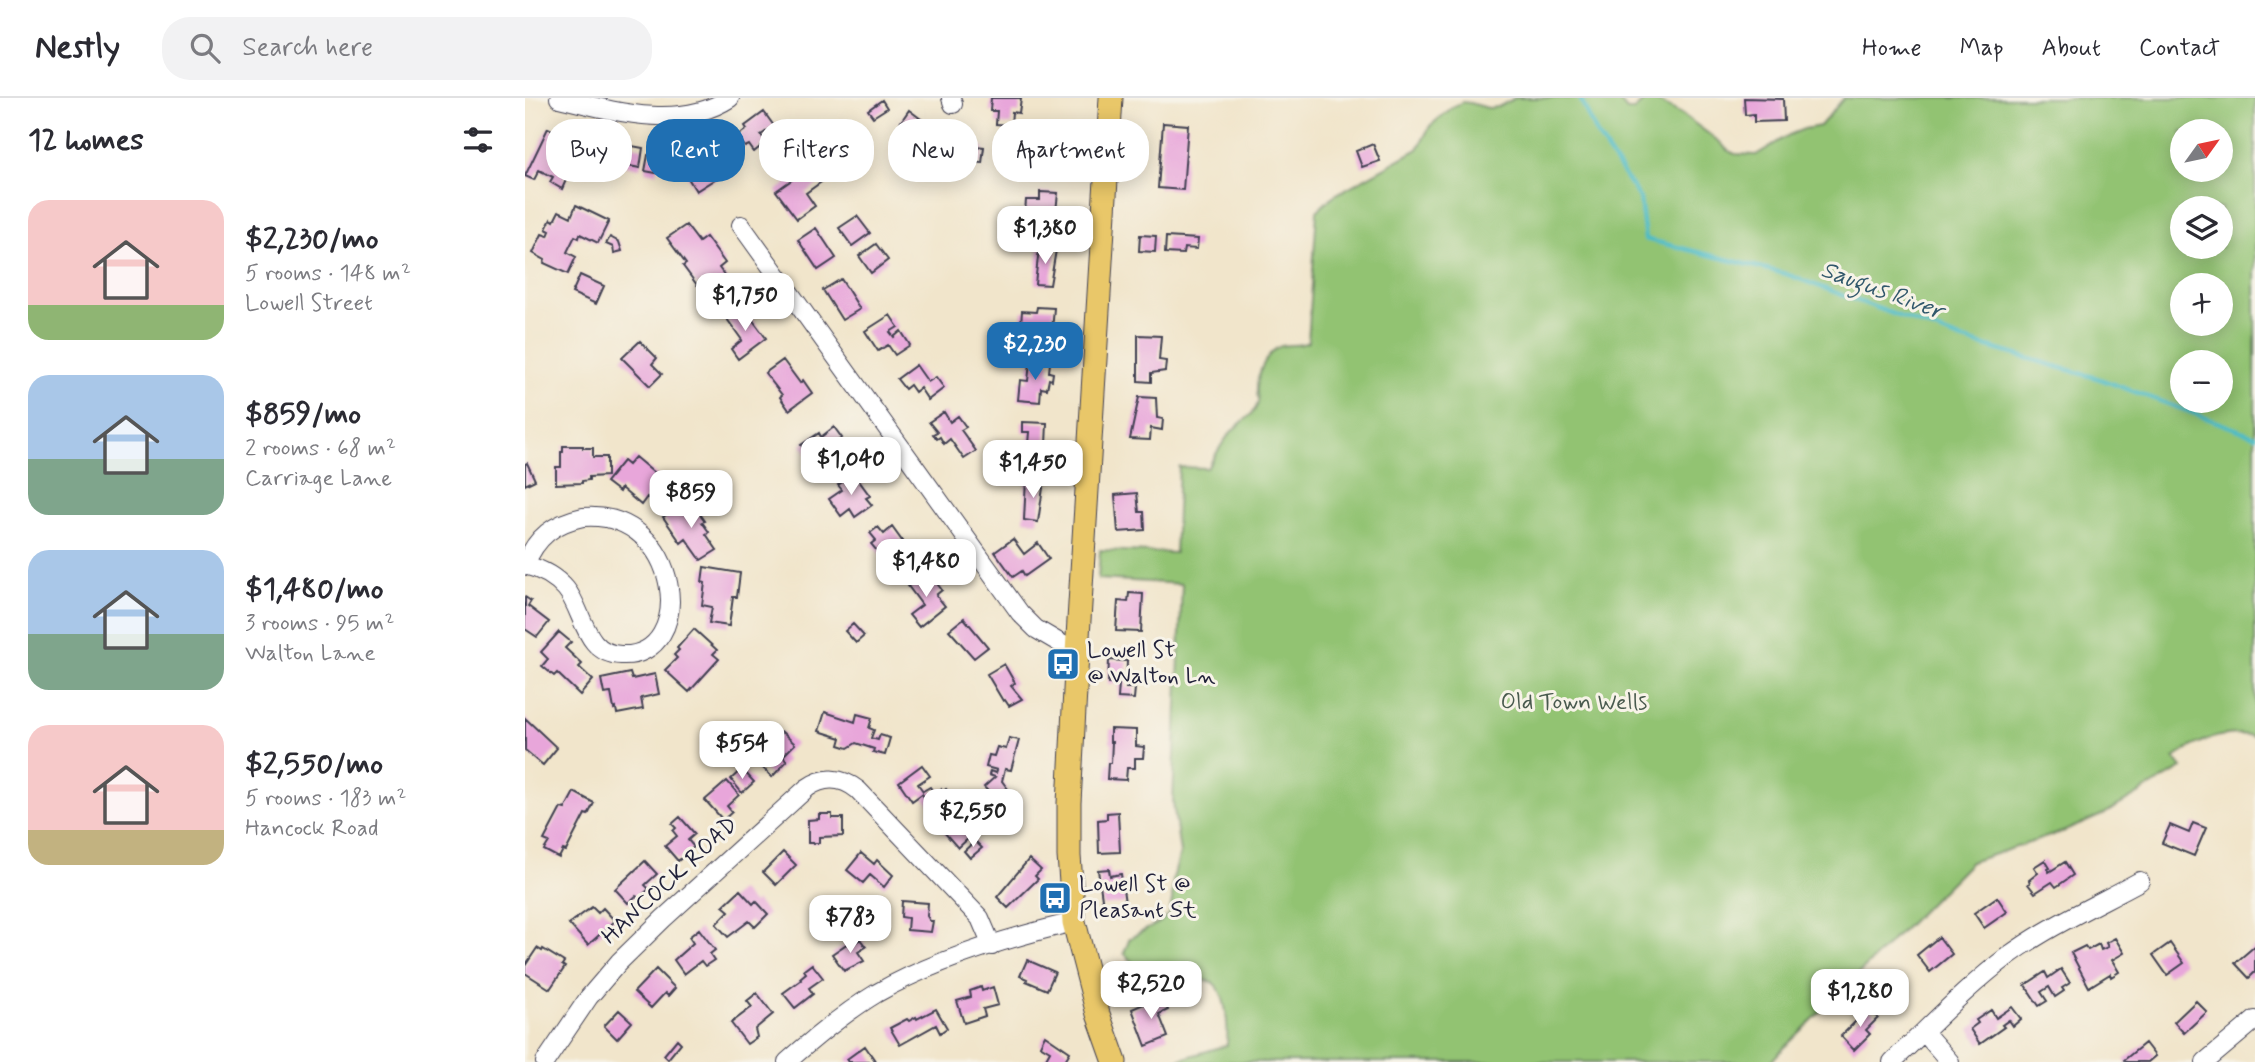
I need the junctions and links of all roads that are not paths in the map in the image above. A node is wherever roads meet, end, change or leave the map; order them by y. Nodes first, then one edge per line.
1 (559, 98) edge
2 (730, 98) edge
3 (1111, 98) edge
4 (741, 225) dead end
5 (525, 565) edge
6 (1077, 653) junction
7 (2140, 881) dead end
8 (1074, 922) junction
9 (992, 946) junction
10 (2255, 1020) edge
11 (1924, 1032) junction
12 (545, 1062) edge
13 (787, 1062) edge
14 (1115, 1062) edge
15 (1892, 1062) edge
16 (1950, 1062) edge
17 (2205, 1062) edge

1 - 2 street
3 - 6 main road
4 - 6 street
5 - 5 street
6 - 8 main road
7 - 11 street
8 - 9 street
8 - 14 main road
9 - 12 street, HANCOCK ROAD
9 - 13 street
10 - 17 street
11 - 15 street
11 - 16 street

